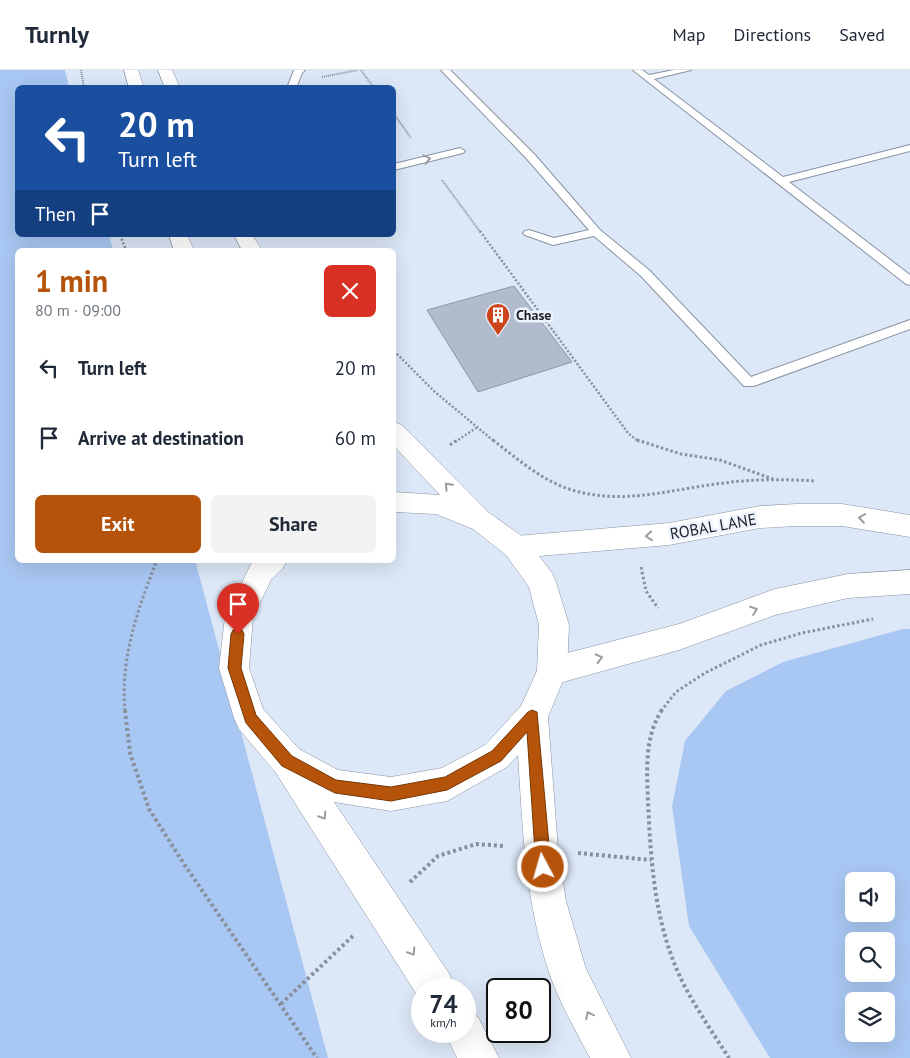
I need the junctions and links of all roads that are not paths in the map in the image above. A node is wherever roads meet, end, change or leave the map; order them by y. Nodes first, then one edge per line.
1 (131, 70) edge
2 (165, 70) edge
3 (300, 70) edge
4 (445, 70) edge
5 (637, 70) edge
6 (687, 70) edge
7 (647, 78) junction
8 (136, 85) edge
9 (172, 85) edge
10 (292, 85) edge
11 (910, 148) edge
12 (460, 151) dead end
13 (396, 167) edge
14 (780, 180) junction
15 (596, 232) junction
16 (529, 233) dead end
17 (244, 237) edge
18 (251, 248) edge
19 (910, 281) edge
20 (910, 324) edge
21 (396, 433) edge
22 (396, 502) edge
23 (482, 521) junction
24 (910, 526) edge
25 (516, 547) junction
26 (266, 564) edge
27 (910, 582) edge
28 (552, 671) junction
29 (532, 717) junction
30 (287, 761) junction
31 (429, 978) edge
32 (471, 1043) edge
33 (479, 1058) edge
34 (611, 1058) edge

1 - 8 main road
2 - 9 main road
3 - 10 lane
4 - 15 lane
5 - 7 lane
6 - 7 lane
7 - 14 lane
11 - 14 lane
13 -> 12 lane
14 - 19 lane
15 - 16 lane
15 - 20 lane
17 - 18 main road
23 -> 21 main road
22 - 23 main road
23 - 25 main road
24 -> 25 main road, ROBAL LANE
25 - 28 main road
26 - 30 main road
28 -> 27 main road
28 - 29 main road
29 - 30 main road
34 -> 29 main road
30 -> 31 main road
32 - 33 main road

